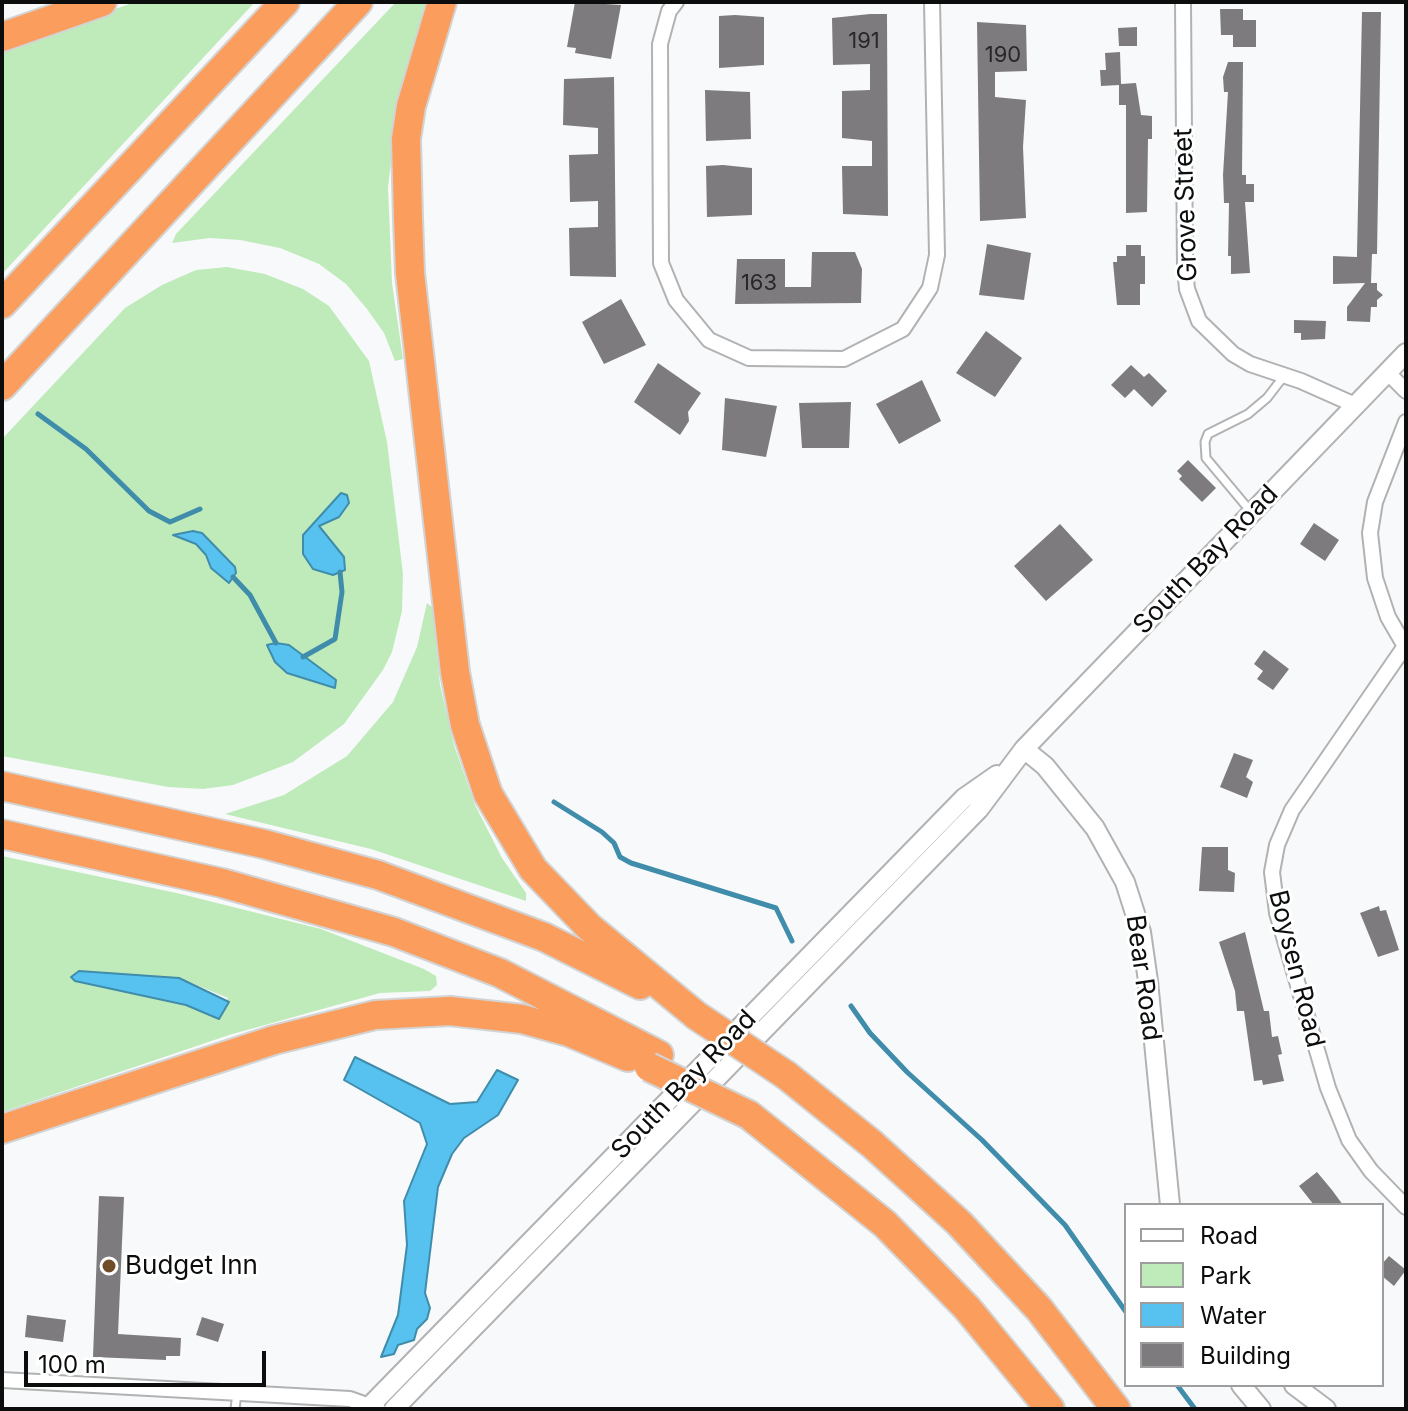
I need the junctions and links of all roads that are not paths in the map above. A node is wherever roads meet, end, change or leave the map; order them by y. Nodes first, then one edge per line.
1 (102, 2) edge
2 (285, 2) edge
3 (358, 2) edge
4 (442, 2) edge
5 (676, 2) edge
6 (932, 2) edge
7 (1183, 2) edge
8 (2, 37) edge
9 (2, 304) edge
10 (1406, 353) edge
11 (1387, 372) junction
12 (1284, 376) junction
13 (2, 386) edge
14 (1406, 391) edge
15 (1355, 405) junction
16 (1406, 422) edge
17 (1252, 513) junction
18 (1405, 647) edge
19 (1024, 749) junction
20 (1006, 768) junction
21 (2, 786) edge
22 (2, 834) edge
23 (697, 1016) junction
24 (654, 1061) junction
25 (2, 1129) edge
26 (1173, 1202) edge
27 (1406, 1207) edge
28 (2, 1380) edge
29 (1243, 1387) edge
30 (1297, 1387) edge
31 (237, 1393) junction
32 (373, 1407) edge
33 (235, 1409) edge
34 (394, 1409) edge
35 (1050, 1409) edge
36 (1116, 1409) edge
37 (1261, 1409) edge
38 (1326, 1409) edge

1 - 8 highway
2 - 9 highway
3 - 13 highway
4 - 23 highway
5 - 6 street
7 - 12 street, Grove Street
10 - 11 street, South Bay Road
11 - 14 street
11 - 15 street, South Bay Road
12 - 15 street, Grove Street
12 - 17 lane
15 - 17 street, South Bay Road
16 - 18 street
17 - 19 street, South Bay Road
18 - 27 street, Boysen Road
19 - 20 street, South Bay Road
19 - 26 street, Bear Road
20 - 32 street, South Bay Road
20 - 34 street, South Bay Road
21 - 23 highway
22 - 24 highway
23 - 36 highway, bridge
24 - 25 highway
24 - 35 highway, bridge
28 - 31 street
29 - 37 street
30 - 38 street
31 - 32 street
31 - 33 lane

